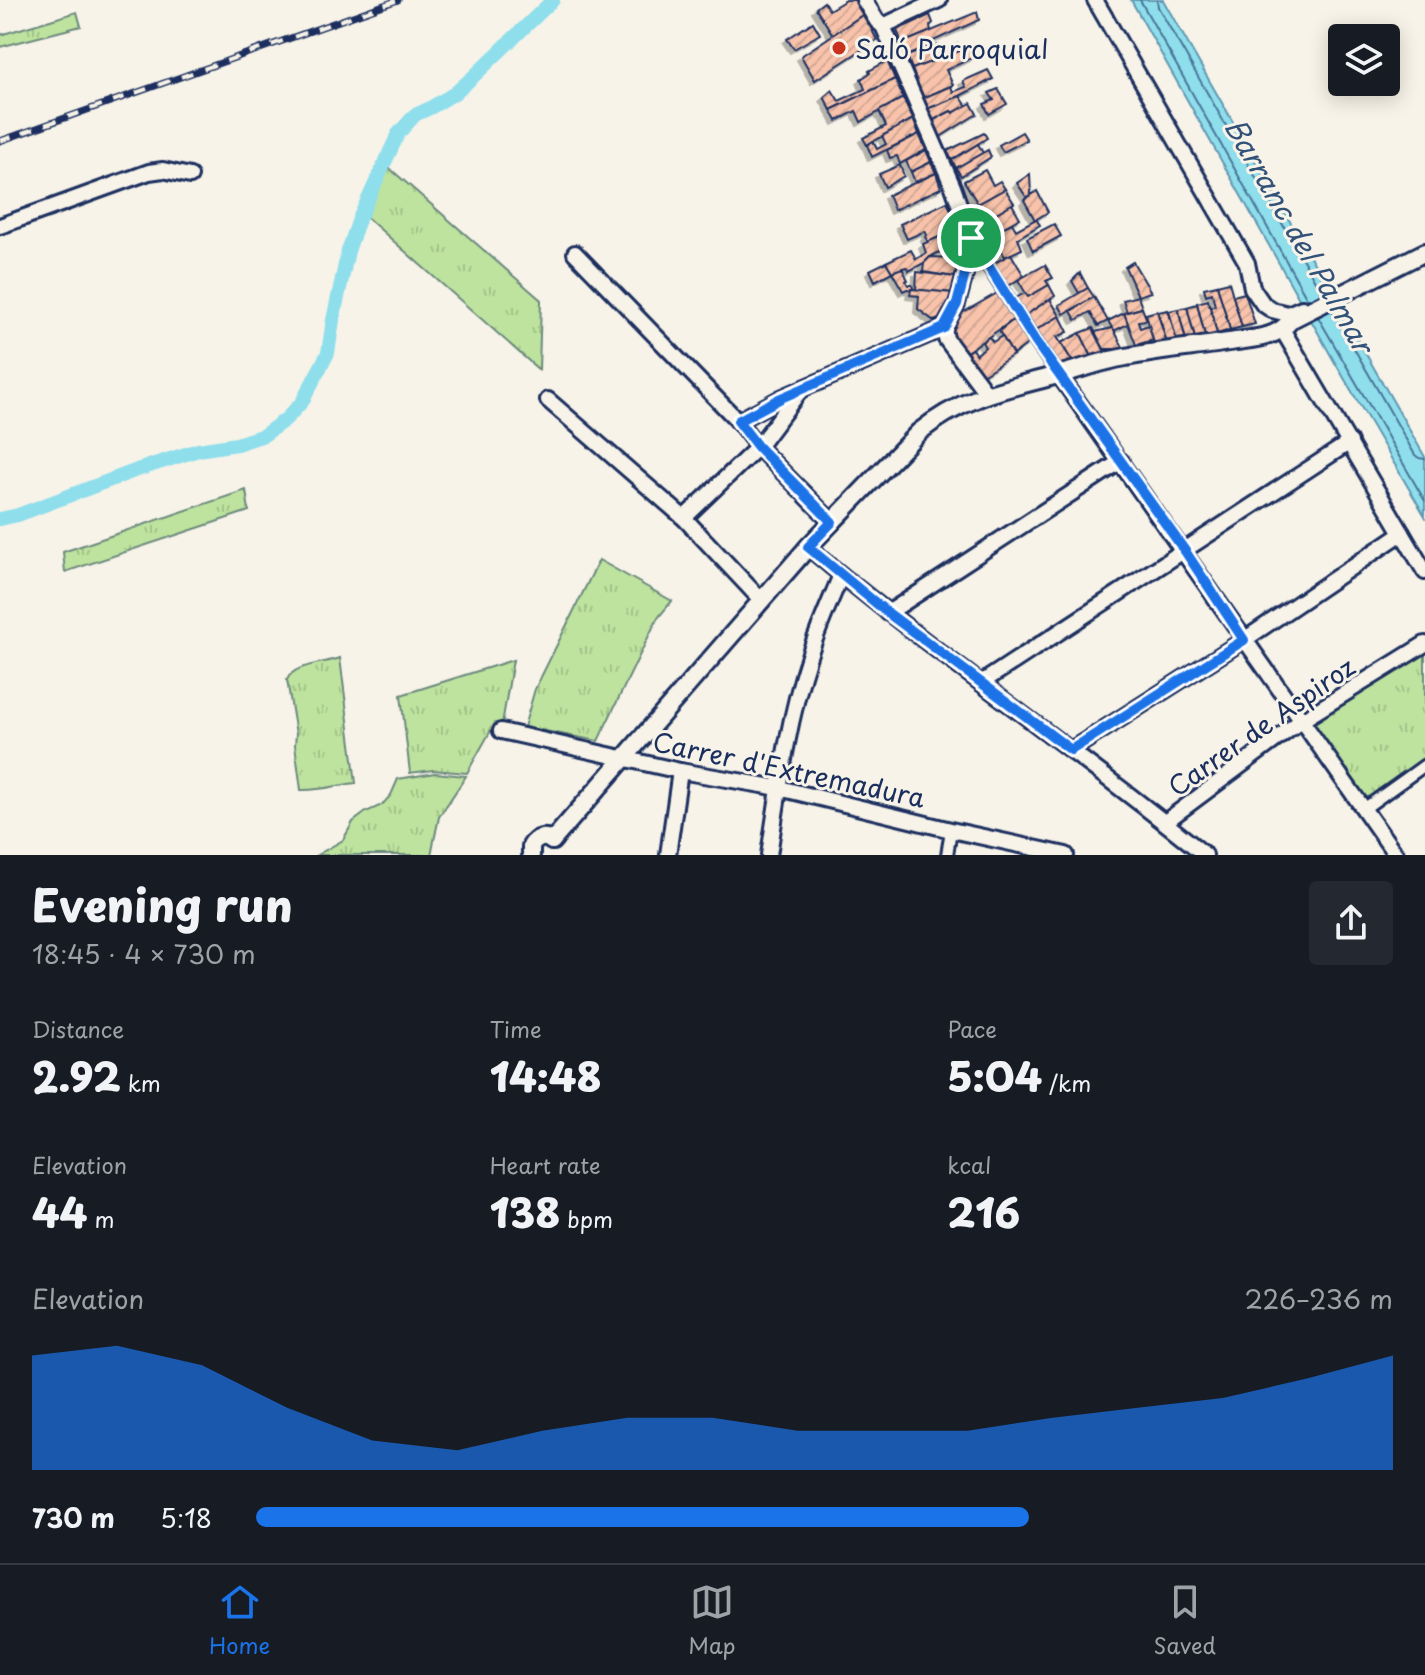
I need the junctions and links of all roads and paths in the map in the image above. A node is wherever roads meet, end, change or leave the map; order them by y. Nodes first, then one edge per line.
1 (864, 0) edge
2 (939, 0) edge
3 (1095, 0) edge
4 (883, 26) junction
5 (190, 176) dead end
6 (0, 226) edge
7 (971, 238) junction
8 (1425, 252) edge
9 (575, 253) dead end
10 (1287, 321) junction
11 (944, 328) junction
12 (1059, 375) junction
13 (801, 390) junction
14 (987, 394) junction
15 (548, 400) dead end
16 (738, 421) junction
17 (1350, 442) junction
18 (758, 447) junction
19 (1121, 461) junction
20 (684, 518) junction
21 (832, 522) junction
22 (1402, 533) junction
23 (808, 547) junction
24 (1185, 551) junction
25 (1425, 572) edge
26 (841, 575) junction
27 (762, 601) junction
28 (888, 613) junction
29 (1244, 640) junction
30 (1425, 644) edge
31 (981, 683) junction
32 (1302, 720) junction
33 (501, 731) dead end
34 (1071, 750) junction
35 (624, 758) junction
36 (1425, 765) edge
37 (680, 771) junction
38 (779, 788) junction
39 (1365, 808) junction
40 (1165, 822) junction
41 (951, 830) junction
42 (553, 848) edge
43 (531, 855) edge
44 (668, 855) edge
45 (769, 855) edge
46 (947, 855) edge
47 (1066, 855) edge
48 (1205, 855) edge
49 (1396, 855) edge

1 - 4 street
2 - 4 street
3 - 10 street
4 - 7 street
5 - 6 street
7 - 11 street
7 - 12 street
8 - 10 street
9 - 16 street
10 - 12 street
10 - 17 street
11 - 13 street
11 - 14 street
12 - 14 street
12 - 19 street
13 - 16 street
13 - 18 street
14 - 21 street
15 - 20 street
16 - 18 street
17 - 22 street
17 - 24 street
18 - 20 street
18 - 21 street
19 - 24 street
19 - 28 street
20 - 27 street
21 - 23 street
22 - 25 street
22 - 29 street
23 - 26 street
23 - 27 street
24 - 29 street
24 - 31 street
26 - 28 street
26 - 38 street
27 - 35 street
28 - 31 street
29 - 32 street
29 - 34 street
30 - 32 street, Carrer de Aspiroz
31 - 34 street
32 - 39 street
32 - 40 street, Carrer de Aspiroz
33 - 35 street, Carrer d'Extremadura
34 - 40 street
35 - 37 street, Carrer d'Extremadura
35 - 42 street
36 - 39 street
37 - 38 street, Carrer d'Extremadura
37 - 44 street
38 - 41 street, Carrer d'Extremadura
38 - 45 street
39 - 49 street
40 - 48 street
41 - 46 street
41 - 47 street, Carrer d'Extremadura
42 - 43 street

